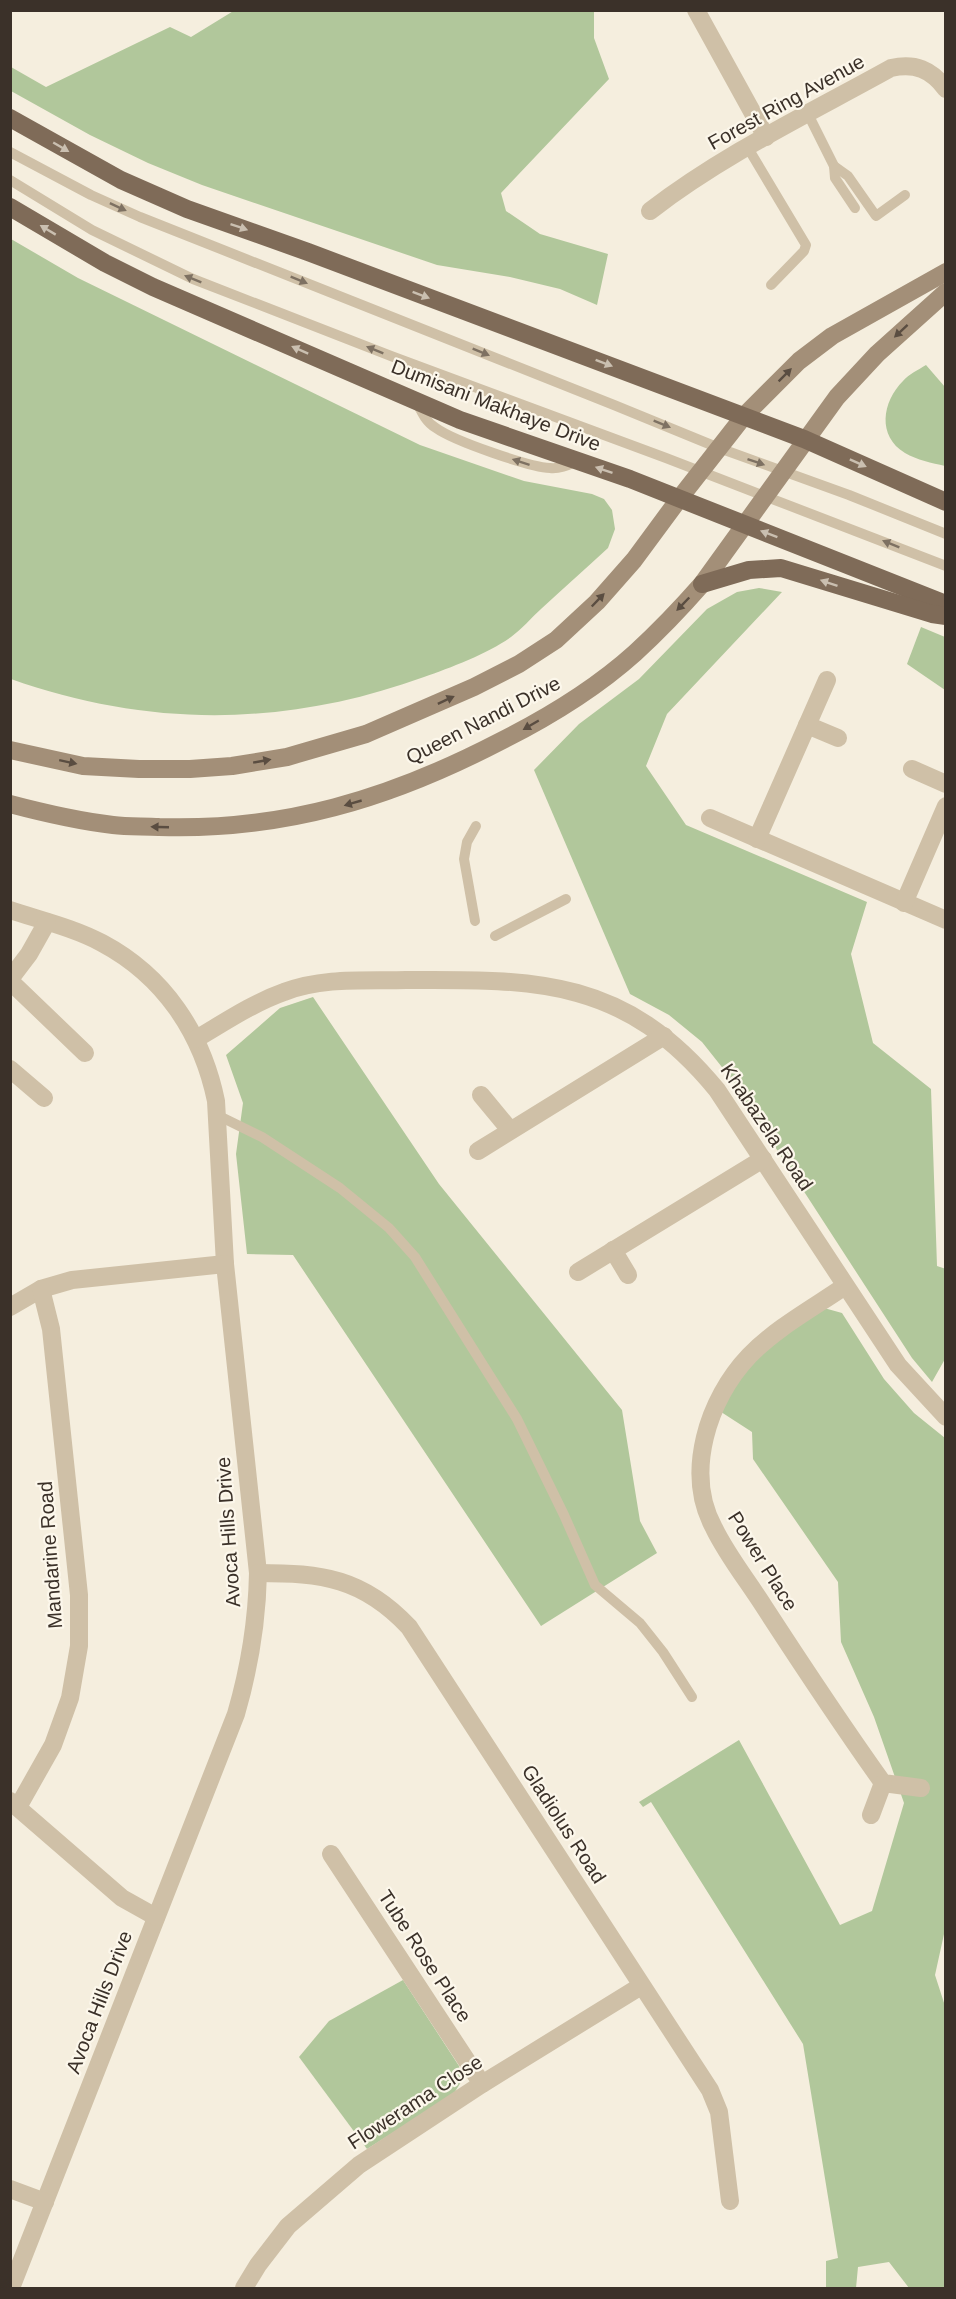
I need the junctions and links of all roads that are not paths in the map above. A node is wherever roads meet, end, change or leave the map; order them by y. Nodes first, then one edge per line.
1 (704, 14) edge
2 (945, 89) edge
3 (808, 114) junction
4 (10, 118) edge
5 (766, 137) junction
6 (748, 148) junction
7 (10, 152) edge
8 (834, 166) junction
9 (10, 180) edge
10 (905, 195) dead end
11 (10, 207) edge
12 (855, 208) dead end
13 (650, 211) dead end
14 (945, 272) edge
15 (771, 285) dead end
16 (945, 292) edge
17 (744, 416) junction
18 (804, 439) junction
19 (719, 448) junction
20 (700, 471) junction
21 (782, 471) junction
22 (764, 495) junction
23 (679, 499) junction
24 (945, 502) edge
25 (743, 524) junction
26 (945, 534) edge
27 (945, 566) edge
28 (702, 584) junction
29 (945, 604) edge
30 (945, 616) edge
31 (827, 680) dead end
32 (807, 725) junction
33 (838, 738) dead end
34 (10, 750) edge
35 (912, 768) dead end
36 (945, 784) edge
37 (10, 804) edge
38 (945, 806) edge
39 (711, 818) dead end
40 (476, 826) dead end
41 (757, 839) junction
42 (566, 899) dead end
43 (904, 903) junction
44 (10, 910) edge
45 (945, 920) edge
46 (475, 921) dead end
47 (47, 922) junction
48 (495, 936) dead end
49 (10, 980) edge
50 (664, 1036) junction
51 (196, 1039) junction
52 (85, 1053) dead end
53 (10, 1069) edge
54 (481, 1095) dead end
55 (44, 1098) dead end
56 (217, 1115) junction
57 (510, 1130) junction
58 (478, 1151) dead end
59 (763, 1159) junction
60 (613, 1250) junction
61 (225, 1264) junction
62 (578, 1272) dead end
63 (628, 1275) dead end
64 (845, 1286) junction
65 (41, 1289) junction
66 (10, 1307) edge
67 (945, 1417) edge
68 (258, 1573) junction
69 (692, 1697) dead end
70 (883, 1783) junction
71 (921, 1788) dead end
72 (14, 1804) edge
73 (871, 1815) dead end
74 (331, 1854) dead end
75 (156, 1917) junction
76 (641, 1986) junction
77 (482, 2084) junction
78 (10, 2189) edge
79 (730, 2201) dead end
80 (45, 2202) junction
81 (11, 2289) edge
82 (244, 2289) edge

1 - 5 street
2 - 3 street, Forest Ring Avenue
3 - 5 street, Forest Ring Avenue
3 - 8 lane
4 -> 17 main road
5 - 6 street, Forest Ring Avenue
6 - 13 street, Forest Ring Avenue
6 - 15 lane
7 -> 19 lane
8 - 10 lane
8 - 12 lane
20 -> 9 lane
23 -> 11 main road, Dumisani Makhaye Drive
17 -> 14 main road, Queen Nandi Drive
16 -> 18 main road, Queen Nandi Drive
17 - 18 main road
17 - 19 main road, Queen Nandi Drive
18 - 21 main road, Queen Nandi Drive
18 -> 24 main road
19 - 20 main road, Queen Nandi Drive
19 -> 21 lane
20 - 22 lane
20 - 23 main road, Queen Nandi Drive
21 - 22 main road, Queen Nandi Drive
21 - 26 lane
22 - 25 main road, Queen Nandi Drive
27 -> 22 lane
23 - 25 main road, Dumisani Makhaye Drive
34 -> 23 main road, Queen Nandi Drive
25 - 28 main road, Queen Nandi Drive
29 -> 25 main road, Dumisani Makhaye Drive
30 -> 28 main road
28 -> 37 main road, Queen Nandi Drive
31 - 32 street
32 - 33 street
32 - 41 street
35 - 36 street
38 - 43 street
39 - 41 street
40 - 46 lane
41 - 43 street
42 - 48 lane
43 - 45 street
44 - 47 street, Avoca Hills Drive
47 - 49 street
47 - 51 street, Avoca Hills Drive
49 - 52 street
50 - 51 street, Khabazela Road
50 - 57 street
50 - 59 street, Khabazela Road
51 - 56 street, Avoca Hills Drive
53 - 55 street
54 - 57 street
56 - 61 street, Avoca Hills Drive
56 - 69 lane
57 - 58 street
59 - 60 street
59 - 64 street, Khabazela Road
60 - 62 street
60 - 63 street
61 - 65 street
61 - 68 street, Avoca Hills Drive
64 - 67 street, Khabazela Road
64 - 70 street, Power Place
65 - 66 street
65 - 72 street, Mandarine Road
68 - 75 street, Avoca Hills Drive
68 - 76 street, Gladiolus Road
70 - 71 street
70 - 73 street
72 - 75 street
74 - 77 street, Tube Rose Place
75 - 80 street, Avoca Hills Drive
76 - 77 street, Flowerama Close
76 - 79 street, Gladiolus Road
77 - 82 street, Flowerama Close
78 - 80 street
80 - 81 street, Avoca Hills Drive

